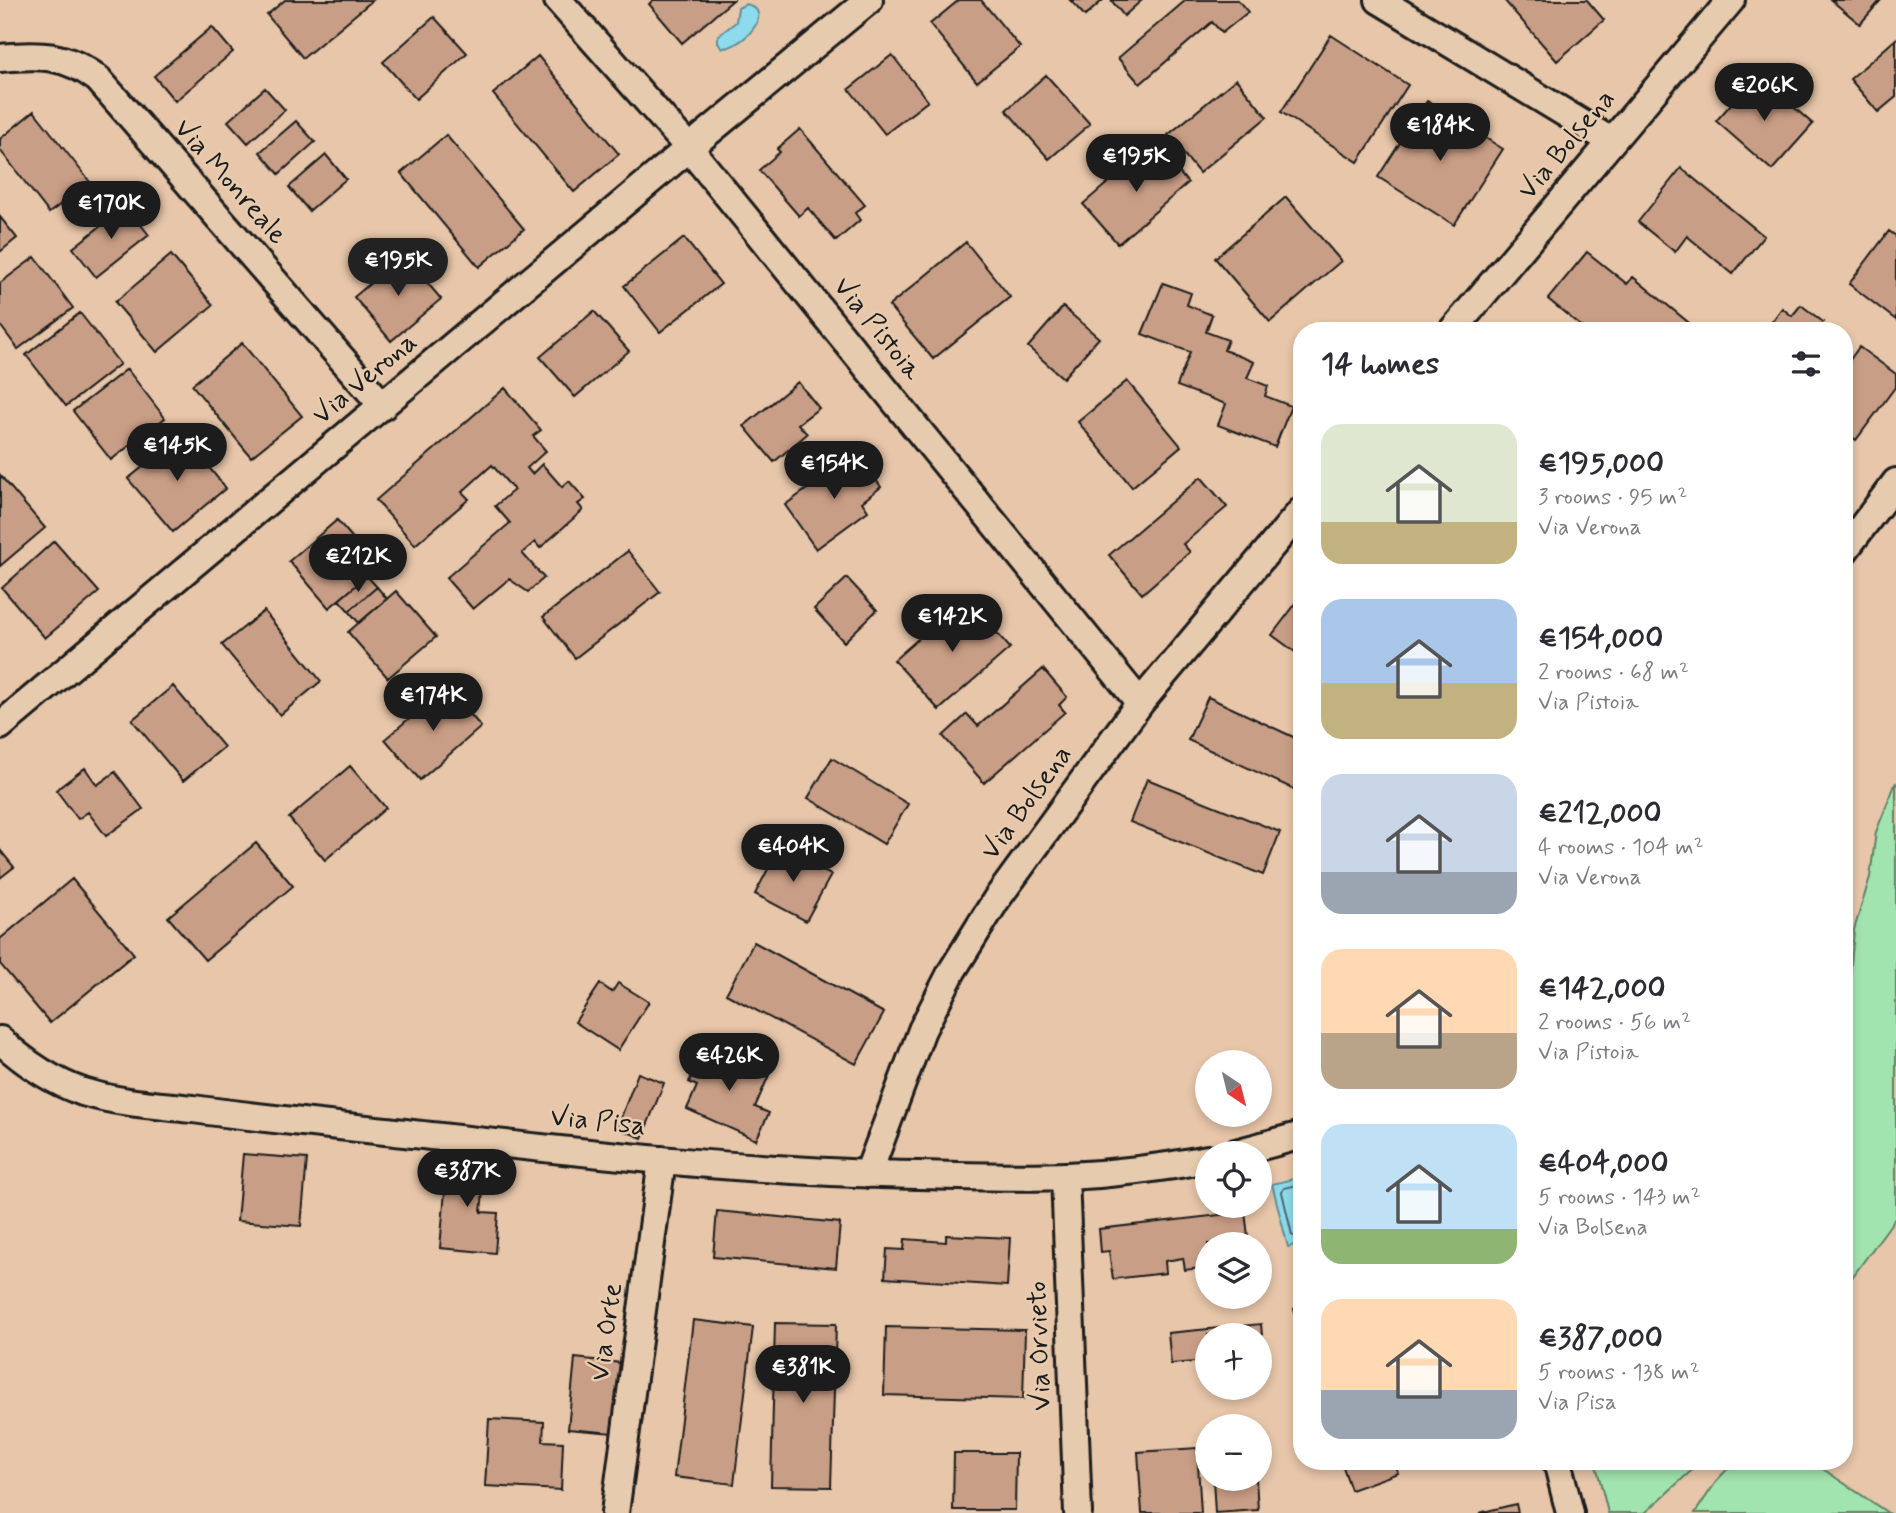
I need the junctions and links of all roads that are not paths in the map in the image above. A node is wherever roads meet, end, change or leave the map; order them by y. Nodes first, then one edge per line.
1 (558, 0) edge
2 (869, 0) edge
3 (1379, 0) edge
4 (1731, 0) edge
5 (0, 58) edge
6 (1611, 141) junction
7 (689, 148) junction
8 (1460, 322) edge
9 (383, 406) junction
10 (1896, 482) edge
11 (1293, 521) edge
12 (1853, 539) edge
13 (1140, 703) junction
14 (0, 726) edge
15 (0, 1041) edge
16 (1293, 1137) edge
17 (1272, 1143) edge
18 (662, 1160) junction
19 (1195, 1161) edge
20 (868, 1174) junction
21 (1065, 1176) junction
22 (1559, 1470) edge
23 (615, 1513) edge
24 (1077, 1513) edge
25 (1570, 1513) edge

1 - 7 street, Via Pistoia
2 - 7 street, Via Verona
3 - 6 street
4 - 6 street, Via Bolsena
5 - 9 street, Via Monreale
6 - 8 street, Via Bolsena
7 - 9 street, Via Verona
7 - 13 street, Via Pistoia
9 - 14 street, Via Verona
10 - 12 street
11 - 13 street, Via Bolsena
13 - 20 street, Via Bolsena
15 - 18 street, Via Pisa
16 - 17 street
18 - 20 street, Via Pisa
18 - 23 street, Via Orte
19 - 21 street, Via Pisa
20 - 21 street, Via Pisa
21 - 24 street, Via Orvieto
22 - 25 street

